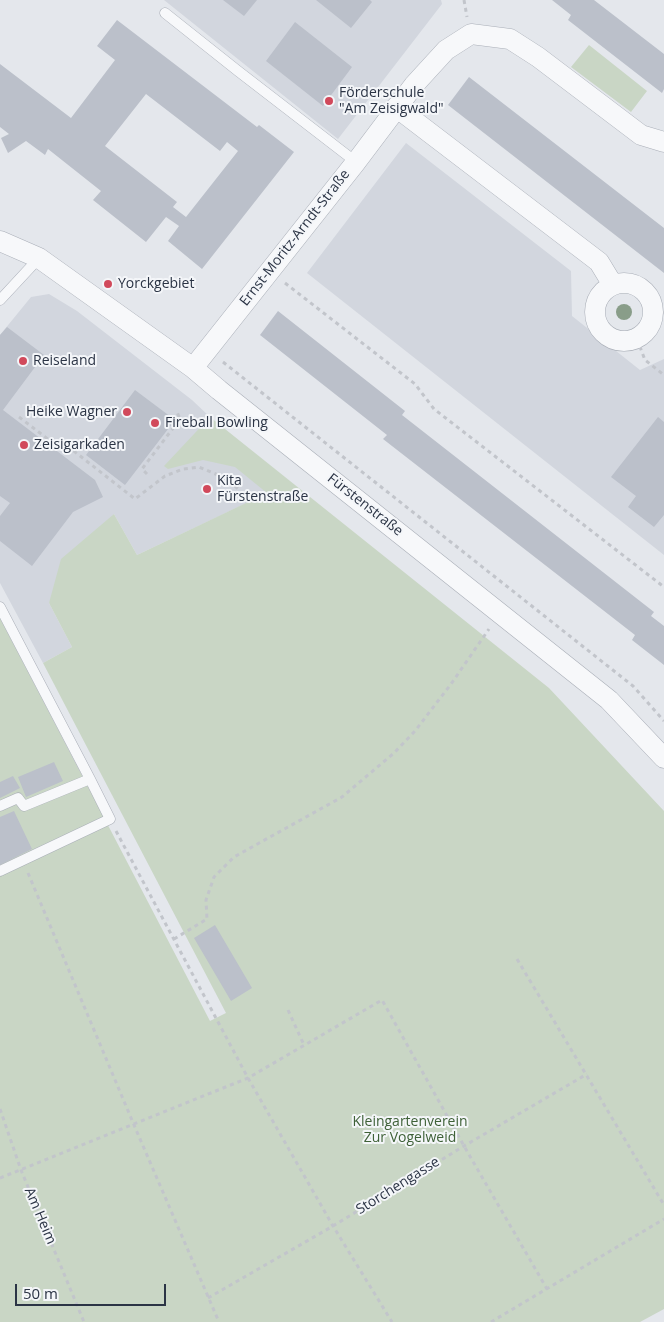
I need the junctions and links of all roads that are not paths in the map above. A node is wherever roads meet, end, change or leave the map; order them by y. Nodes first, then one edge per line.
1 (165, 12) dead end
2 (396, 107) junction
3 (664, 142) edge
4 (356, 162) junction
5 (3, 246) edge
6 (40, 258) junction
7 (613, 285) junction
8 (0, 300) edge
9 (659, 311) edge
10 (193, 368) junction
11 (0, 607) edge
12 (664, 758) edge
13 (90, 779) junction
14 (0, 806) edge
15 (0, 871) edge

1 - 4 lane
2 - 3 street, Ernst-Moritz-Arndt-Straße
2 - 4 street, Ernst-Moritz-Arndt-Straße
2 - 7 street
4 - 10 street, Ernst-Moritz-Arndt-Straße
5 - 6 street, Fürstenstraße
6 - 8 lane
6 - 10 street, Fürstenstraße
7 - 9 street
7 - 9 street
10 - 12 street, Fürstenstraße
11 - 13 lane
13 - 14 lane
13 - 15 lane

